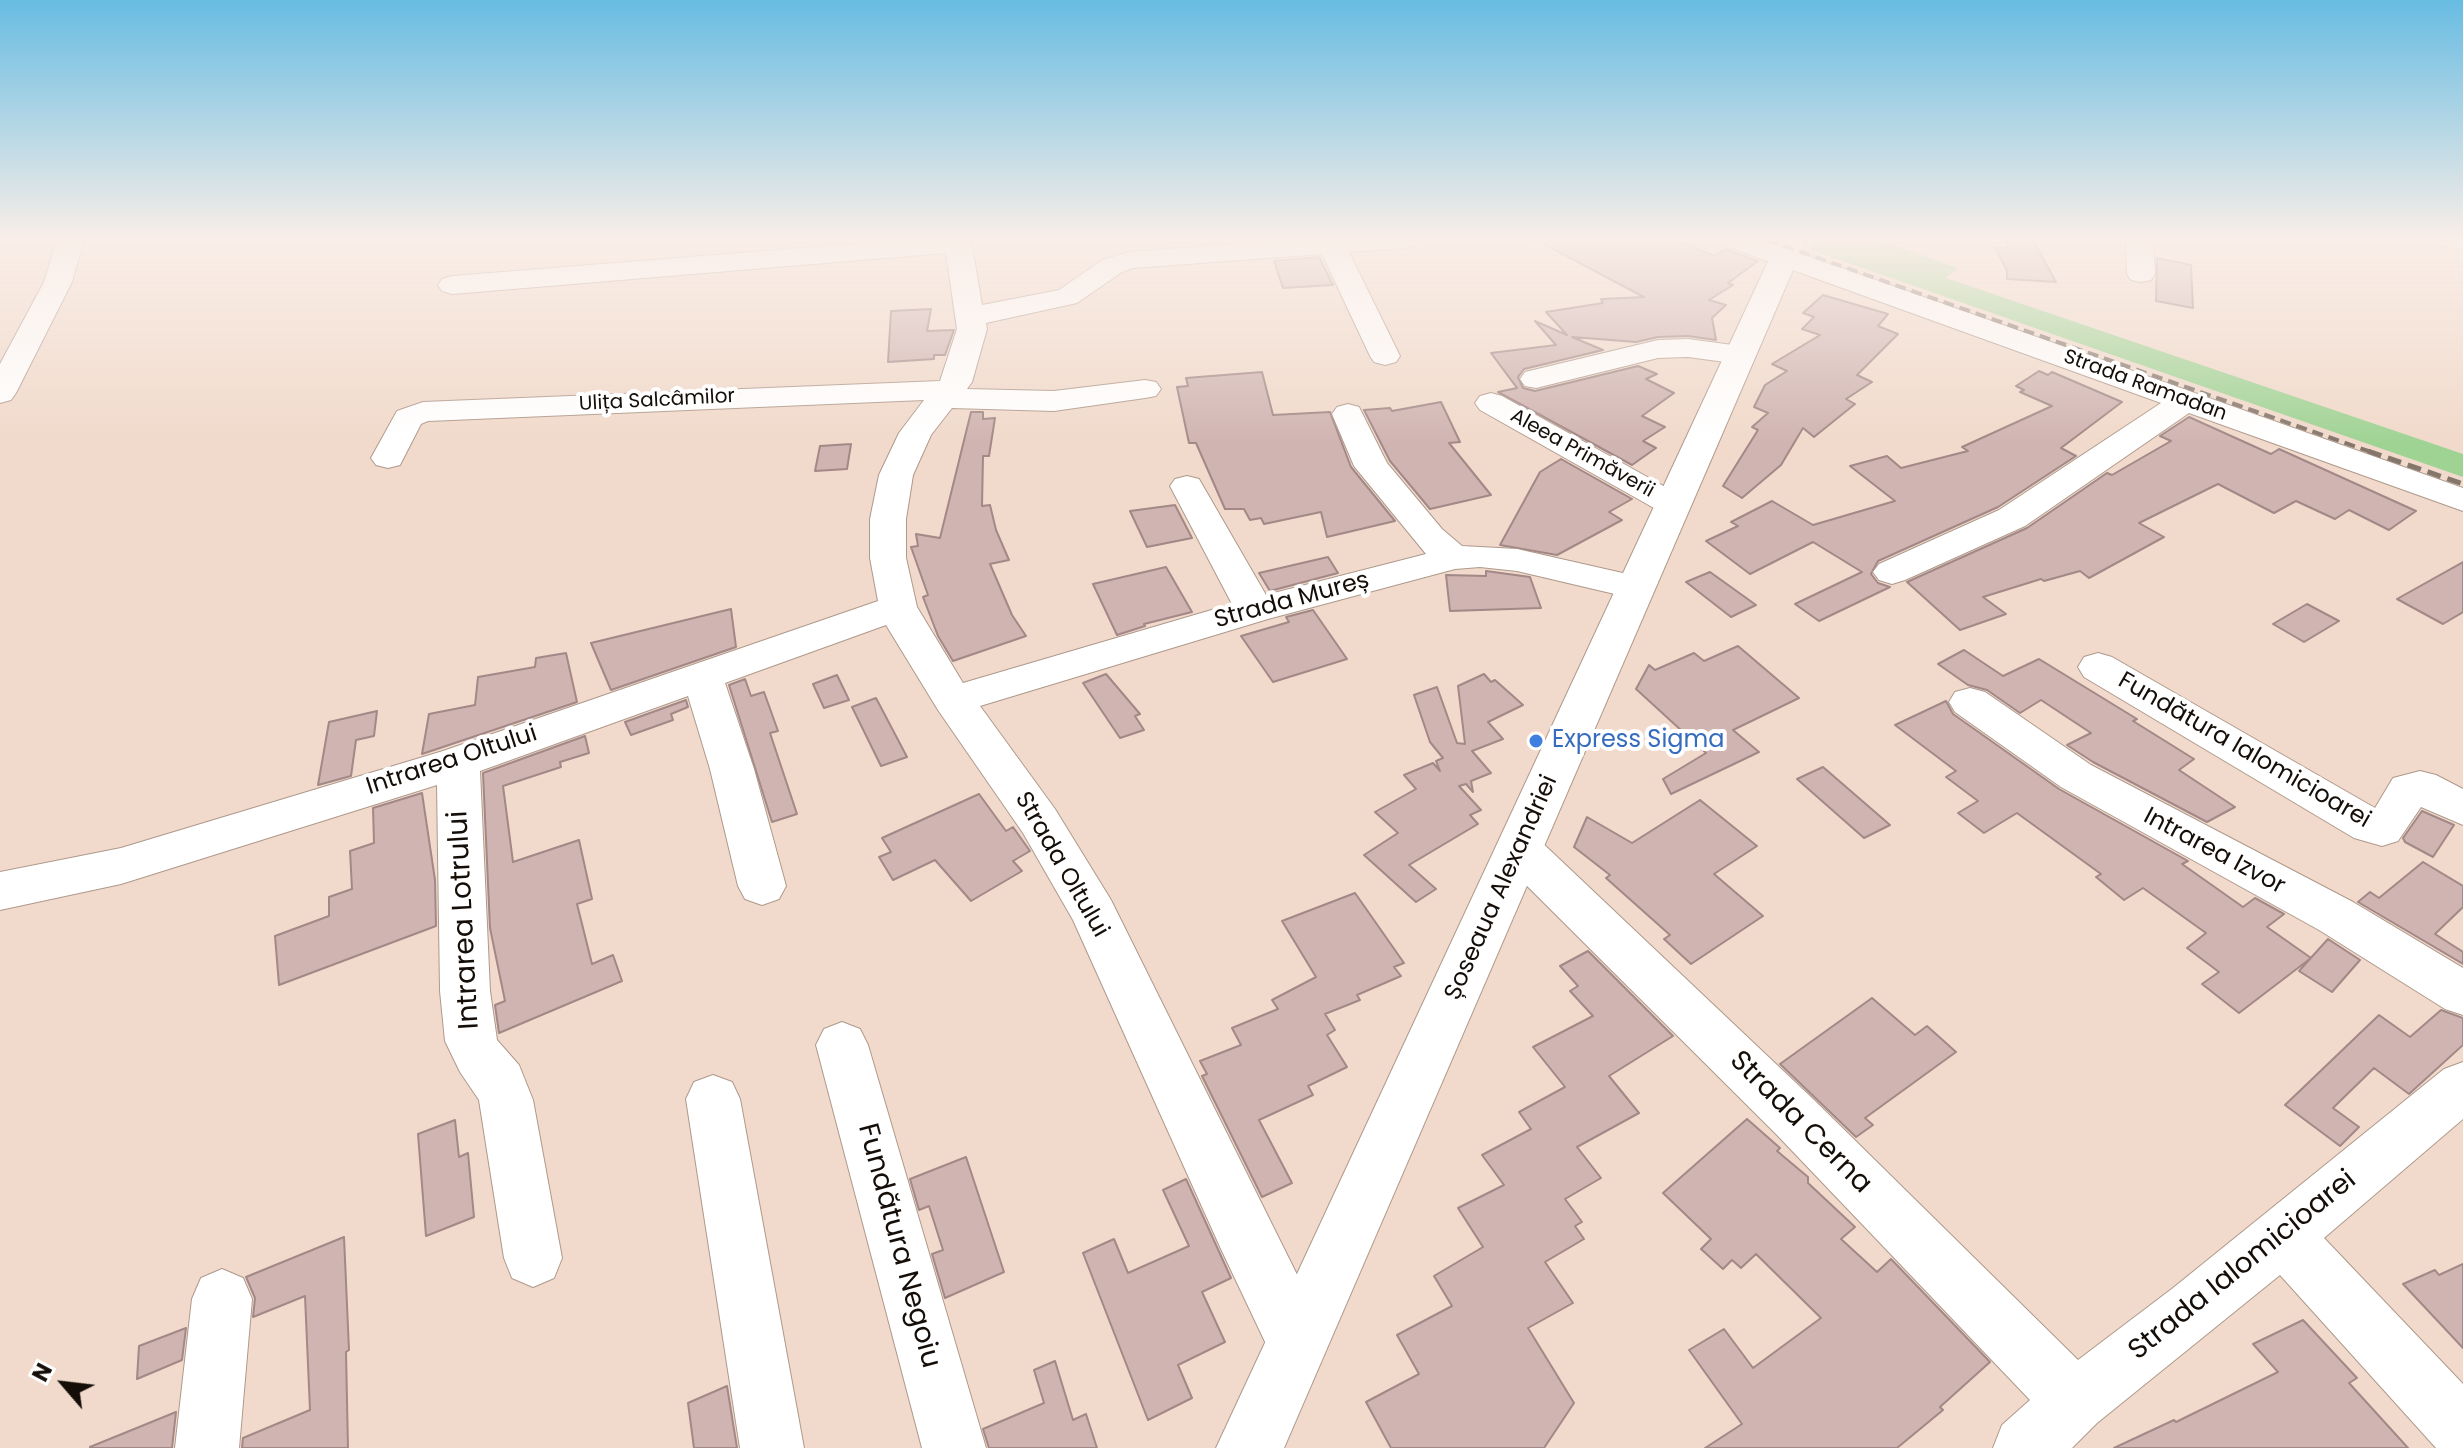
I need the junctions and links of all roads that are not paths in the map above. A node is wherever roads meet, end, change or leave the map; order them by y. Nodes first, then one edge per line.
1 (45, 308) edge
2 (970, 308) edge
3 (1006, 308) edge
4 (1362, 308) edge
5 (1761, 308) edge
6 (1941, 308) edge
7 (972, 318) junction
8 (1740, 355) junction
9 (1385, 356) dead end
10 (1536, 379) dead end
11 (1145, 389) dead end
12 (0, 393) edge
13 (948, 394) junction
14 (2185, 401) junction
15 (1491, 403) dead end
16 (1348, 414) dead end
17 (388, 458) dead end
18 (1187, 486) dead end
19 (2463, 500) edge
20 (1673, 505) junction
21 (1454, 558) junction
22 (1892, 572) dead end
23 (1636, 587) junction
24 (898, 607) junction
25 (1255, 610) junction
26 (2098, 667) dead end
27 (702, 675) junction
28 (953, 700) junction
29 (1970, 702) dead end
30 (458, 762) junction
31 (2463, 808) edge
32 (1519, 849) junction
33 (762, 886) dead end
34 (0, 891) edge
35 (2463, 994) edge
36 (842, 1045) dead end
37 (2463, 1086) edge
38 (713, 1099) dead end
39 (2282, 1235) junction
40 (533, 1258) dead end
41 (222, 1299) dead end
42 (1297, 1341) junction
43 (2075, 1401) junction
44 (2463, 1430) edge
45 (207, 1448) edge
46 (772, 1448) edge
47 (954, 1448) edge
48 (1250, 1448) edge
49 (2025, 1448) edge

1 - 12 street
2 - 7 street
3 - 7 street
4 - 9 street
5 - 8 main road, Șoseaua Alexandriei
6 - 14 street, Strada Ramadan
7 - 13 street, Strada Oltului
8 - 10 street
8 - 20 main road, Șoseaua Alexandriei
11 - 13 street
13 - 17 street, Ulița Salcâmilor
13 - 24 street, Strada Oltului
14 - 19 street, Strada Ramadan
14 - 22 street
15 - 20 street, Aleea Primăverii
16 - 21 street
18 - 25 street
20 - 23 main road, Șoseaua Alexandriei
21 - 23 street, Strada Mureș
21 - 25 street, Strada Mureș
23 - 32 main road, Șoseaua Alexandriei
24 - 27 street, Intrarea Oltului
24 - 28 street, Strada Oltului
25 - 28 street, Strada Mureș
26 - 31 street, Fundătura Ialomicioarei
27 - 30 street, Intrarea Oltului
27 - 33 street
28 - 42 street, Strada Oltului
29 - 35 street, Intrarea Izvor
30 - 34 street, Intrarea Oltului
30 - 40 street, Intrarea Lotrului
32 - 42 main road, Șoseaua Alexandriei
32 - 43 street, Strada Cerna
36 - 47 street, Fundătura Negoiu
37 - 39 street, Strada Ialomicioarei
38 - 46 street
39 - 43 street, Strada Ialomicioarei
39 - 44 street
41 - 45 street
42 - 48 main road, Șoseaua Alexandriei
43 - 49 street, Strada Ialomicioarei

